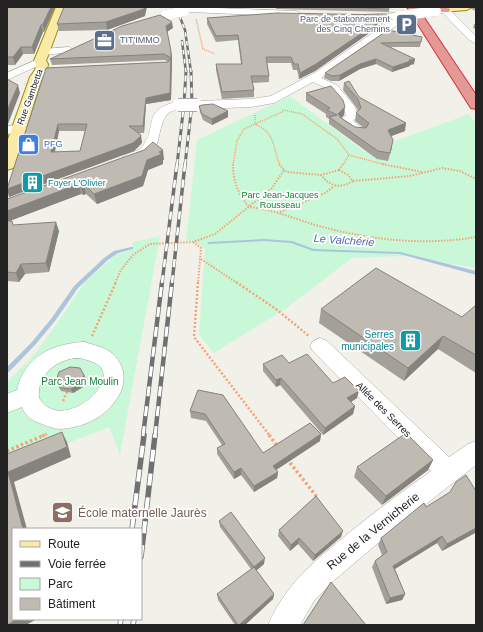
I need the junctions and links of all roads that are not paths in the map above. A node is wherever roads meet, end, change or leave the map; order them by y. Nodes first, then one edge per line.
1 (61, 7) edge
2 (412, 7) edge
3 (422, 7) edge
4 (467, 7) edge
5 (189, 9) edge
6 (441, 10) edge
7 (306, 15) edge
8 (352, 16) edge
9 (399, 16) junction
10 (154, 18) edge
11 (465, 32) junction
12 (476, 32) edge
13 (476, 41) edge
14 (73, 49) edge
15 (42, 66) junction
16 (7, 77) edge
17 (472, 77) dead end
18 (313, 78) junction
19 (266, 101) junction
20 (476, 105) edge
21 (251, 113) road end
22 (13, 129) edge
23 (360, 131) edge
24 (7, 165) edge
25 (113, 165) edge
26 (320, 346) road end
27 (27, 395) junction
28 (7, 404) edge
29 (476, 451) edge
30 (448, 472) junction
31 (283, 625) edge

1 - 15 main road, Rue Gambetta
2 - 20 highway
3 - 17 highway
4 - 6 main road
5 - 7 street
5 - 10 street, bridge
6 - 9 street, bridge
6 - 11 street
8 - 9 street
9 - 18 street
11 - 12 street
11 - 13 street
14 - 15 street
15 - 16 street
15 - 22 main road, Rue Gambetta
18 - 19 street
18 - 23 street
19 - 21 street
19 - 25 street, bridge
22 - 24 main road, Rue Gambetta
26 - 30 street, Allée des Serres
27 - 27 street
27 - 28 street
29 - 30 street, Rue de la Vernicherie
30 - 31 street, Rue de la Vernicherie

